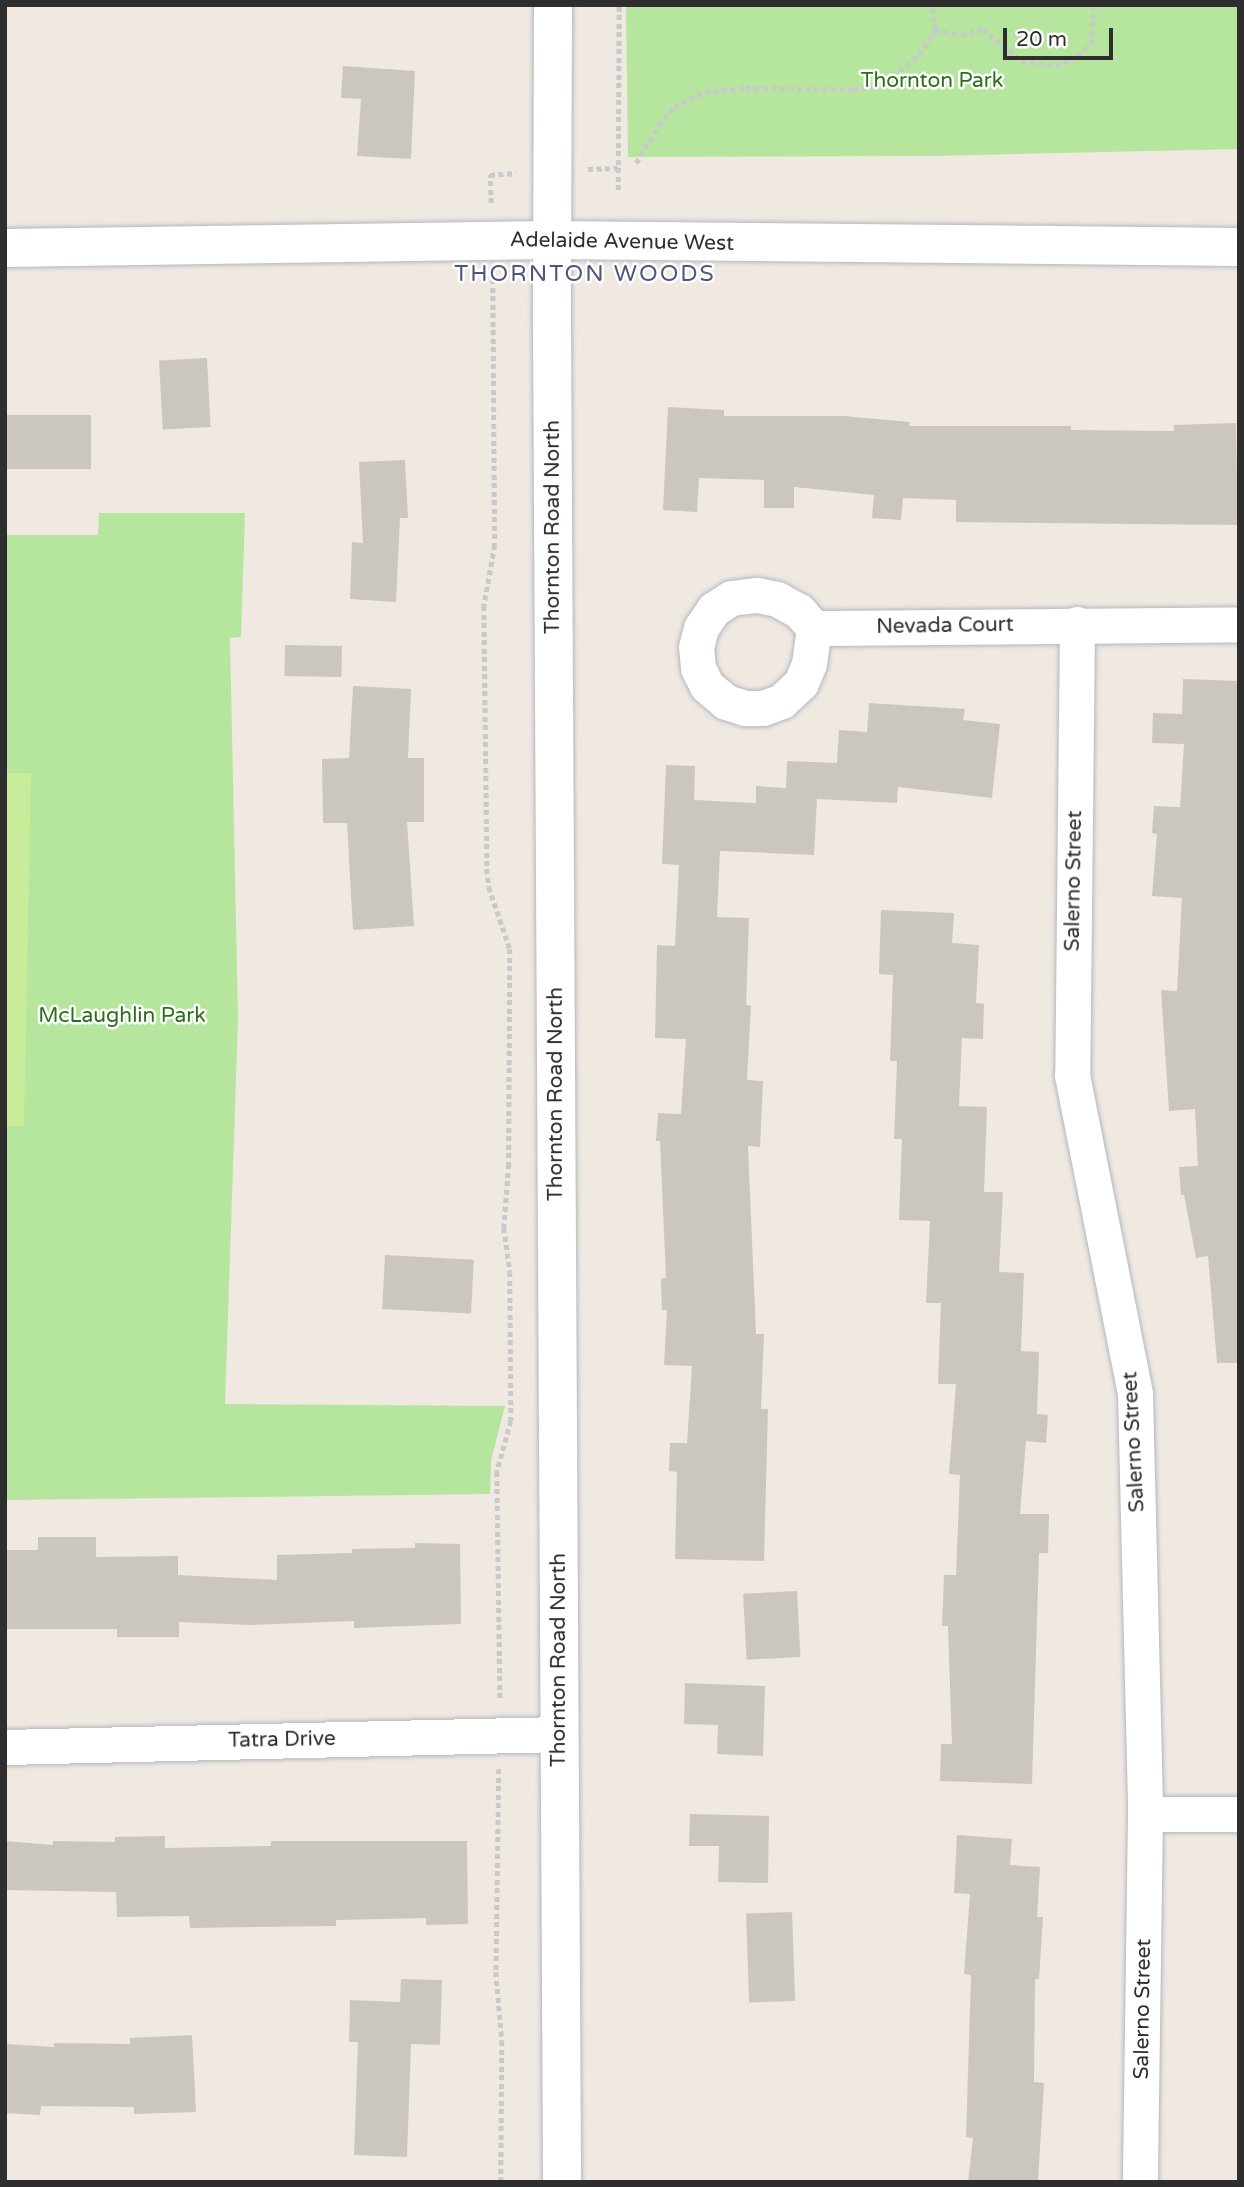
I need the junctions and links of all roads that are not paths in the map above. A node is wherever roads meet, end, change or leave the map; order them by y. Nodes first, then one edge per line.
1 (553, 5) edge
2 (551, 240) junction
3 (1239, 247) edge
4 (5, 248) edge
5 (1077, 624) junction
6 (1239, 624) edge
7 (814, 628) dead end
8 (559, 1734) junction
9 (5, 1747) edge
10 (1145, 1814) junction
11 (1239, 1814) edge
12 (562, 2182) edge
13 (1140, 2182) edge

1 - 2 main road, Thornton Road North
2 - 3 main road, Adelaide Avenue West
2 - 4 main road, Adelaide Avenue West
2 - 8 main road, Thornton Road North
5 - 6 street, Nevada Court
5 - 7 street, Nevada Court
5 - 10 street, Salerno Street
8 - 9 street, Tatra Drive
8 - 12 main road, Thornton Road North
10 - 11 street
10 - 13 street, Salerno Street

